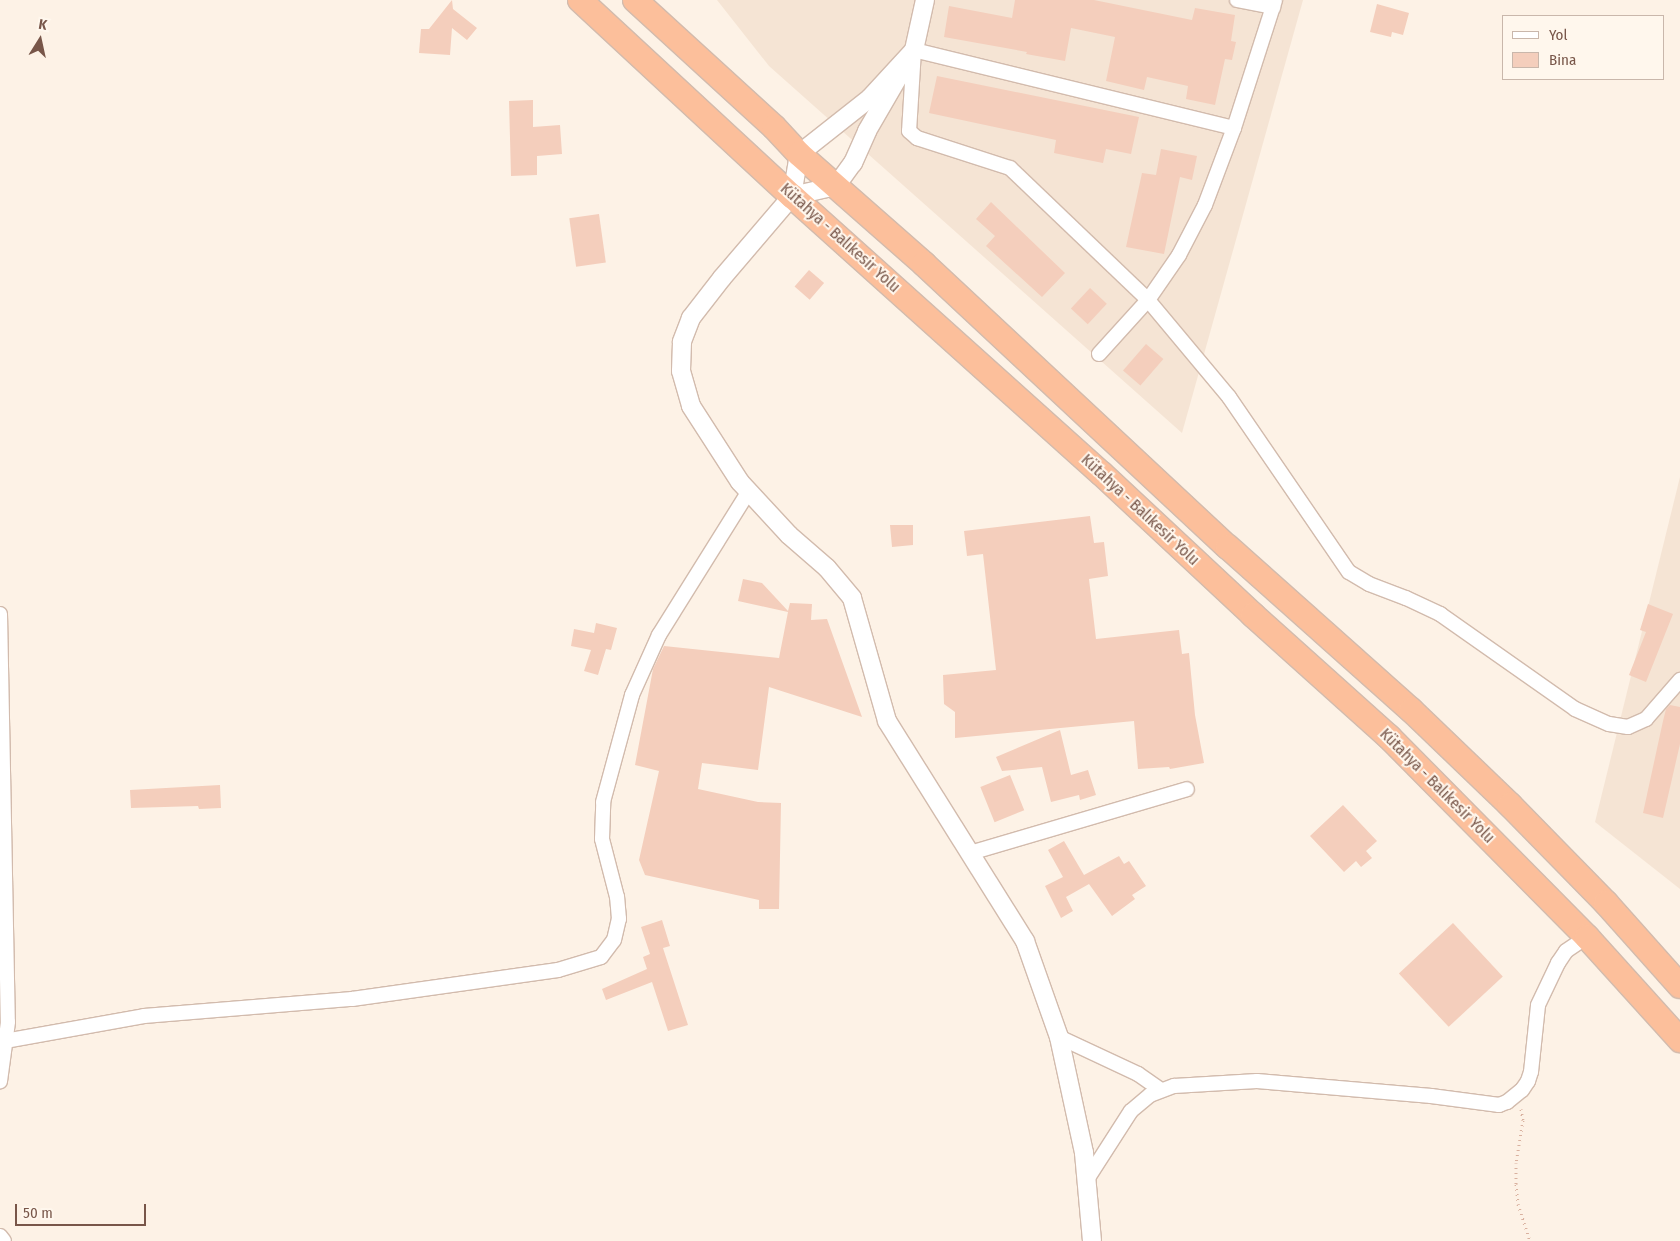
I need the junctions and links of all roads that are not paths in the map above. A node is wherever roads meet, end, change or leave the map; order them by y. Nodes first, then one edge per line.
1 (580, 0) edge
2 (635, 0) edge
3 (925, 0) edge
4 (1237, 0) edge
5 (1274, 3) edge
6 (914, 50) junction
7 (1234, 128) junction
8 (799, 154) junction
9 (836, 186) junction
10 (792, 196) junction
11 (1148, 300) junction
12 (1099, 354) dead end
13 (749, 491) junction
14 (0, 614) edge
15 (1680, 680) edge
16 (1186, 789) dead end
17 (970, 853) junction
18 (1587, 937) junction
19 (1680, 986) edge
20 (1059, 1037) junction
21 (1680, 1040) edge
22 (5, 1041) junction
23 (0, 1081) edge
24 (1161, 1090) junction
25 (1086, 1181) junction
26 (0, 1236) edge
27 (4, 1241) edge
28 (1092, 1241) edge

1 - 10 highway, Kütahya - Balıkesir Yolu
2 - 8 highway, Kütahya - Balıkesir Yolu
3 - 6 street
4 - 5 street
5 - 7 street
6 - 7 street
6 - 8 street
6 - 9 street
6 - 11 street
7 - 11 street
8 - 9 highway, Kütahya - Balıkesir Yolu
8 - 10 street
9 - 10 street
9 - 19 highway, Kütahya - Balıkesir Yolu
10 - 13 street
10 - 18 highway, Kütahya - Balıkesir Yolu
11 - 12 street
11 - 15 street
13 - 17 street
13 - 22 street
14 - 22 street
16 - 17 street
17 - 20 street
18 - 21 highway, Kütahya - Balıkesir Yolu
18 - 24 street
20 - 24 street
20 - 25 street
22 - 23 street
24 - 25 street
25 - 28 street
26 - 27 street

